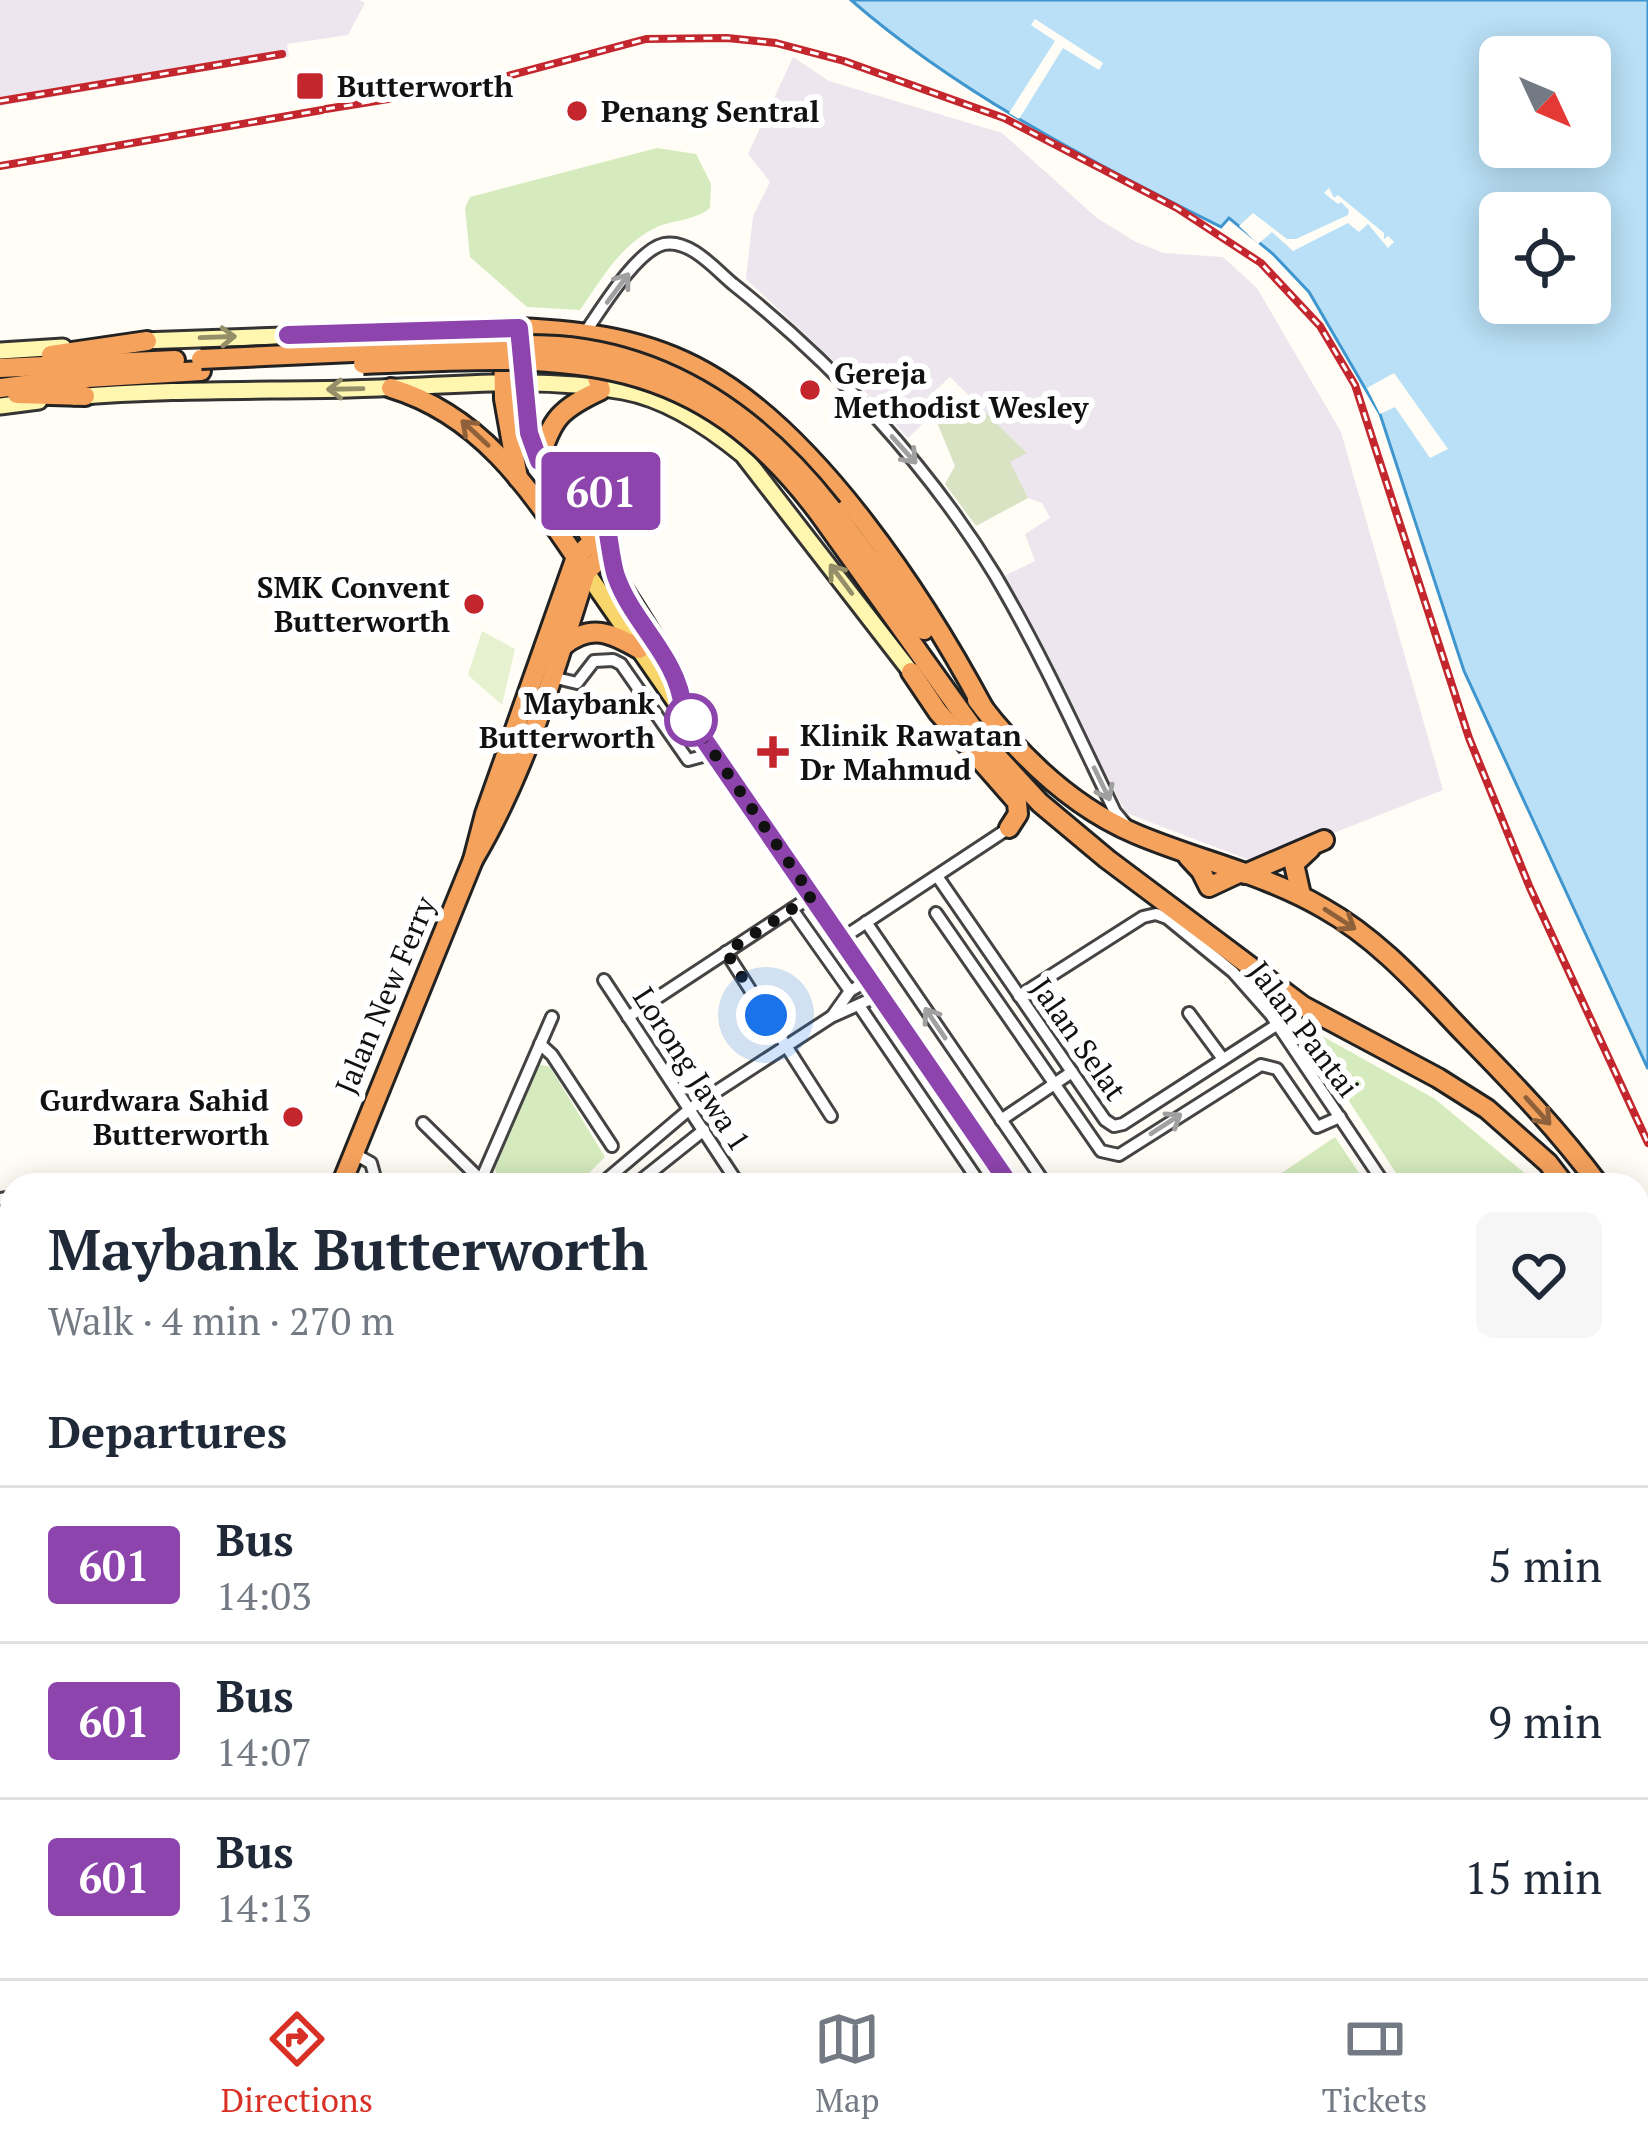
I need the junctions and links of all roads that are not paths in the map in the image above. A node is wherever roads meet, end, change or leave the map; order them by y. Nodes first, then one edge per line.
1 (469, 328) junction
2 (511, 328) junction
3 (586, 331) junction
4 (620, 339) junction
5 (147, 340) junction
6 (0, 351) edge
7 (201, 365) junction
8 (0, 367) edge
9 (450, 382) junction
10 (514, 382) junction
11 (392, 388) junction
12 (0, 390) edge
13 (601, 390) junction
14 (85, 396) junction
15 (0, 406) edge
16 (539, 461) junction
17 (518, 478) junction
18 (826, 513) junction
19 (548, 515) junction
20 (597, 549) junction
21 (581, 564) junction
22 (617, 581) junction
23 (560, 602) junction
24 (562, 647) junction
25 (639, 650) junction
26 (911, 672) junction
27 (552, 677) junction
28 (683, 709) junction
29 (984, 709) junction
30 (714, 753) junction
31 (1016, 781) junction
32 (1009, 828) junction
33 (1132, 832) junction
34 (1075, 834) junction
35 (472, 860) junction
36 (1243, 873) junction
37 (937, 876) junction
38 (1301, 895) junction
39 (812, 896) junction
40 (792, 909) junction
41 (936, 913) dead end
42 (866, 922) junction
43 (970, 924) junction
44 (952, 935) junction
45 (841, 939) junction
46 (726, 952) junction
47 (604, 980) dead end
48 (874, 987) junction
49 (850, 992) junction
50 (1019, 996) junction
51 (860, 1007) junction
52 (1189, 1013) dead end
53 (552, 1017) dead end
54 (628, 1017) junction
55 (831, 1017) junction
56 (1277, 1024) junction
57 (540, 1043) junction
58 (787, 1046) junction
59 (1221, 1060) junction
60 (1072, 1072) junction
61 (1232, 1082) junction
62 (1054, 1084) junction
63 (691, 1108) junction
64 (831, 1116) dead end
65 (1340, 1117) junction
66 (1001, 1120) junction
67 (423, 1123) dead end
68 (704, 1130) junction
69 (612, 1146) dead end
70 (352, 1152) junction
71 (342, 1173) edge
72 (374, 1173) edge
73 (475, 1173) edge
74 (488, 1173) edge
75 (614, 1173) edge
76 (650, 1173) edge
77 (731, 1173) edge
78 (973, 1173) edge
79 (1002, 1173) edge
80 (1038, 1173) edge
81 (1377, 1173) edge
82 (1556, 1173) edge
83 (1590, 1173) edge

1 - 2 street
5 -> 1 street
1 - 9 street
2 - 3 highway
2 - 10 highway
3 - 4 highway
3 -> 33 street
4 - 13 highway
4 - 29 highway
5 - 6 street
5 - 8 highway
7 - 8 highway
7 - 12 highway
7 - 18 highway, bridge
9 - 10 street
9 - 11 street
10 - 13 street
10 - 16 highway
10 - 17 highway
11 -> 14 street
17 -> 11 highway
12 - 14 highway
13 - 16 highway
26 -> 13 street
14 - 15 street
16 - 20 highway
16 - 22 street
17 - 19 highway
18 - 29 highway
18 - 31 highway
19 - 21 highway
19 - 23 highway
20 - 21 highway, Jalan New Ferry
20 - 22 main road
21 - 23 highway, Jalan New Ferry
21 - 24 highway, Jalan New Ferry
21 - 25 main road
22 - 28 main road
23 - 35 highway, Jalan New Ferry
24 - 25 highway
24 - 27 highway, Jalan New Ferry
25 - 28 main road
26 - 31 highway
26 - 32 highway
27 - 30 street
27 - 35 highway, Jalan New Ferry
28 - 30 main road
29 - 33 highway
30 - 39 main road
31 - 34 highway
32 - 34 highway
32 - 37 street
33 - 36 highway
34 - 82 highway
35 - 70 highway, Jalan New Ferry
36 - 38 highway
36 - 38 highway
37 - 42 street
37 - 43 street, Jalan Selat
38 -> 83 highway
39 - 40 street
39 - 45 main road
40 - 46 street
40 - 49 street
41 - 44 street
42 - 45 street
66 -> 42 street
43 - 44 street
43 - 50 street, Jalan Selat
44 - 62 street
45 - 48 main road
46 - 54 street
46 - 58 street
47 - 54 street, Lorong Jawa 1
48 - 49 street
48 - 51 street
48 - 79 main road
49 - 55 street
50 - 56 street, Jalan Pantai
50 - 60 street, Jalan Selat
51 - 55 street
51 - 78 street
52 - 59 street
53 - 57 street
54 - 63 street, Lorong Jawa 1
55 - 58 street
56 - 59 street, Jalan Selat
56 - 65 street, Jalan Pantai
57 - 69 street
57 - 74 street
58 - 63 street
58 - 64 street
59 - 60 street, Jalan Selat
59 - 61 street
60 - 62 street
62 -> 61 street
61 - 65 street
62 - 66 street
63 - 68 street, Lorong Jawa 1
63 - 75 street
65 - 81 street, Jalan Pantai
66 - 80 street
67 - 73 street
68 - 76 street
68 - 77 street, Lorong Jawa 1
70 - 71 highway, Jalan New Ferry
70 - 72 street

